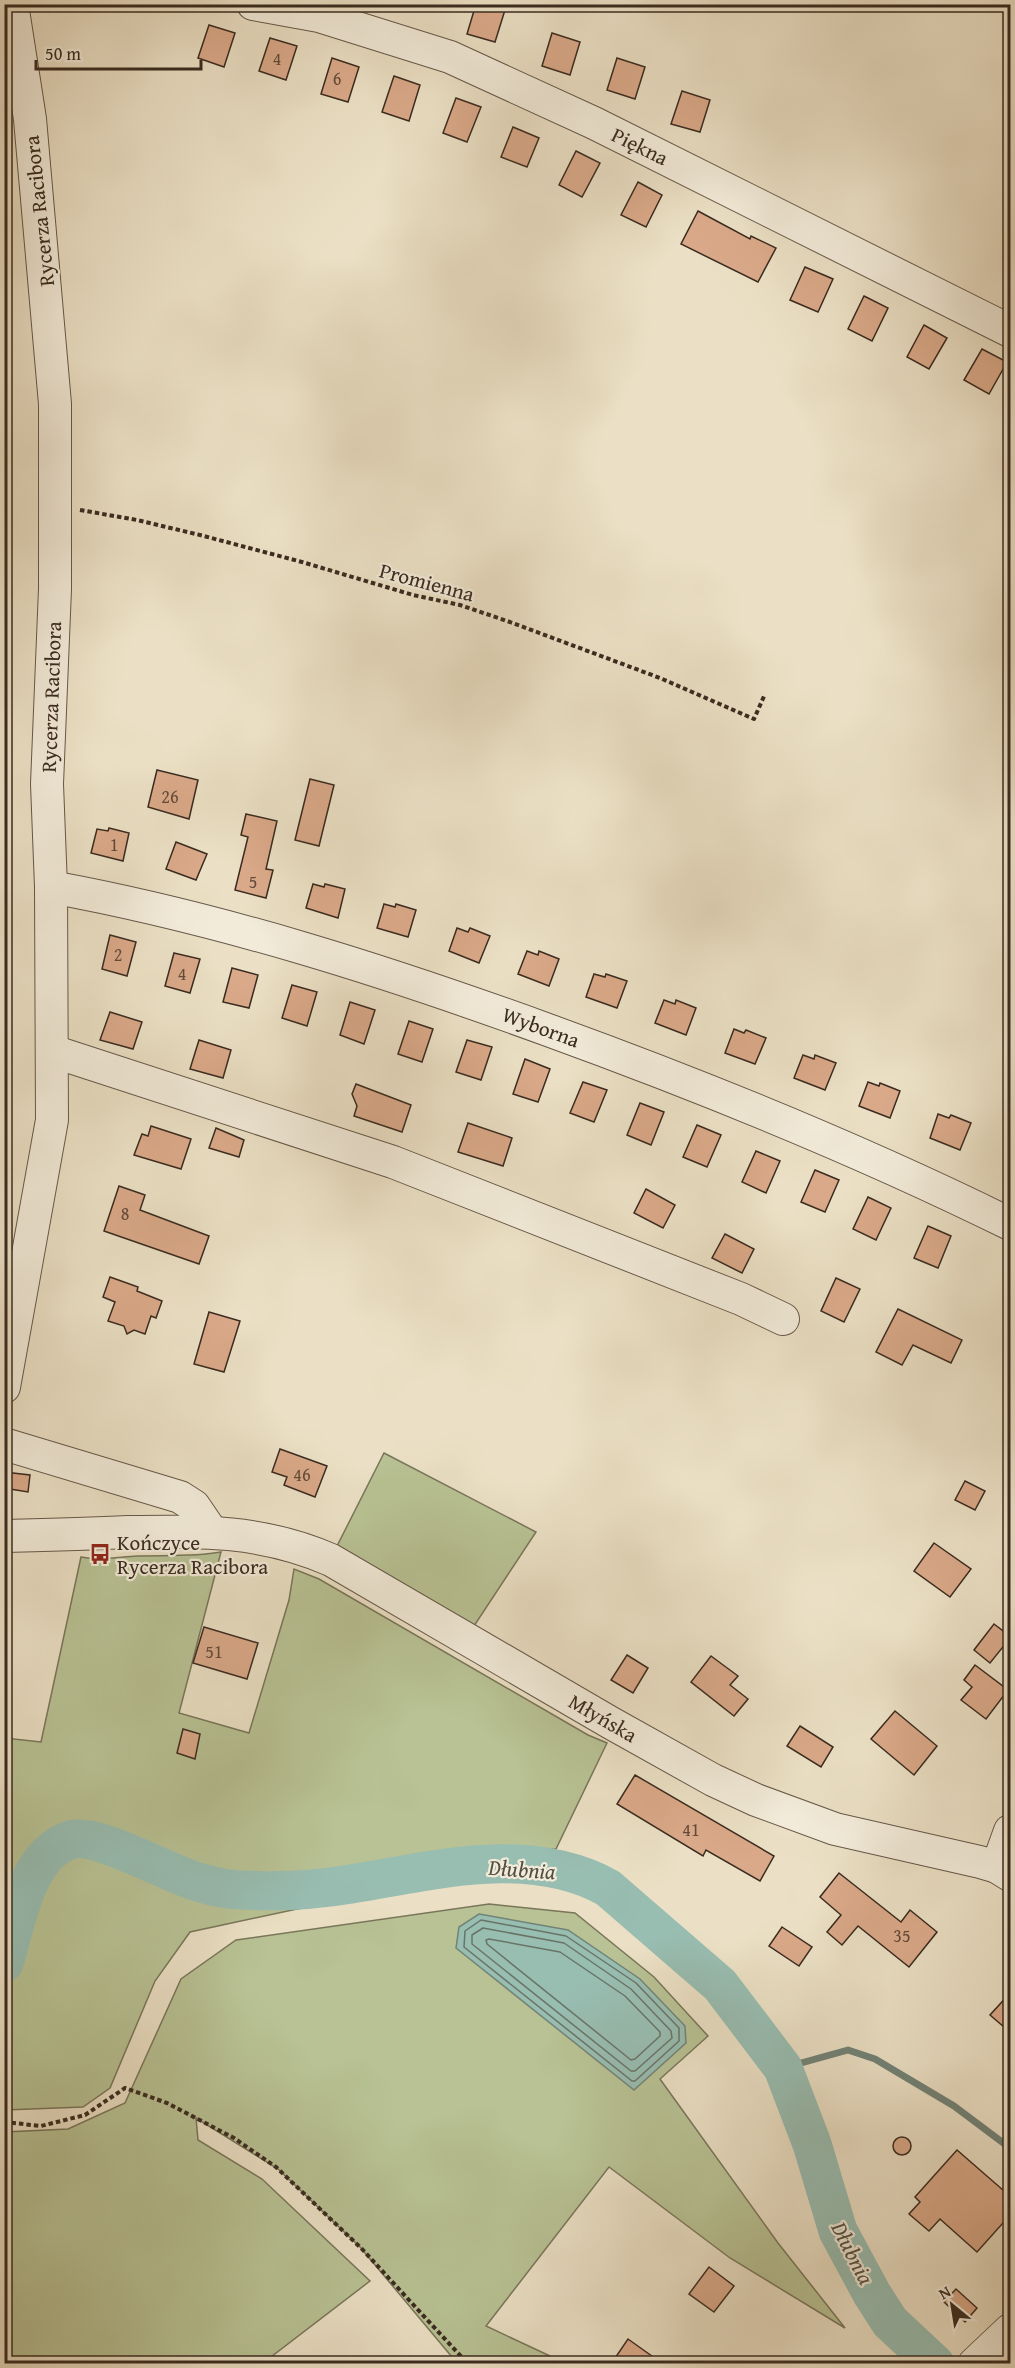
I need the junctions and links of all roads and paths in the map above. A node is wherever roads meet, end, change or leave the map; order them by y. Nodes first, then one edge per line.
1 (12, 4) edge
2 (253, 4) edge
3 (1011, 331) edge
4 (55, 507) junction
5 (765, 694) dead end
6 (51, 887) junction
7 (52, 1051) junction
8 (1011, 1224) edge
9 (783, 1319) dead end
10 (4, 1387) edge
11 (4, 1444) edge
12 (211, 1531) junction
13 (4, 1536) edge
14 (1011, 1831) edge
15 (1004, 1871) edge
16 (4, 2122) edge
17 (1011, 2330) edge
18 (468, 2364) edge
19 (974, 2364) edge

1 - 4 street, Rycerza Racibora
2 - 3 street, Piękna
4 - 5 path, Promienna
4 - 6 street, Rycerza Racibora
6 - 7 street, Rycerza Racibora
6 - 8 street, Wyborna
7 - 9 street
7 - 10 street, Rycerza Racibora
11 - 12 street
12 - 13 street, Młyńska
12 - 15 street, Młyńska
14 - 15 street
16 - 18 path
17 - 19 street

